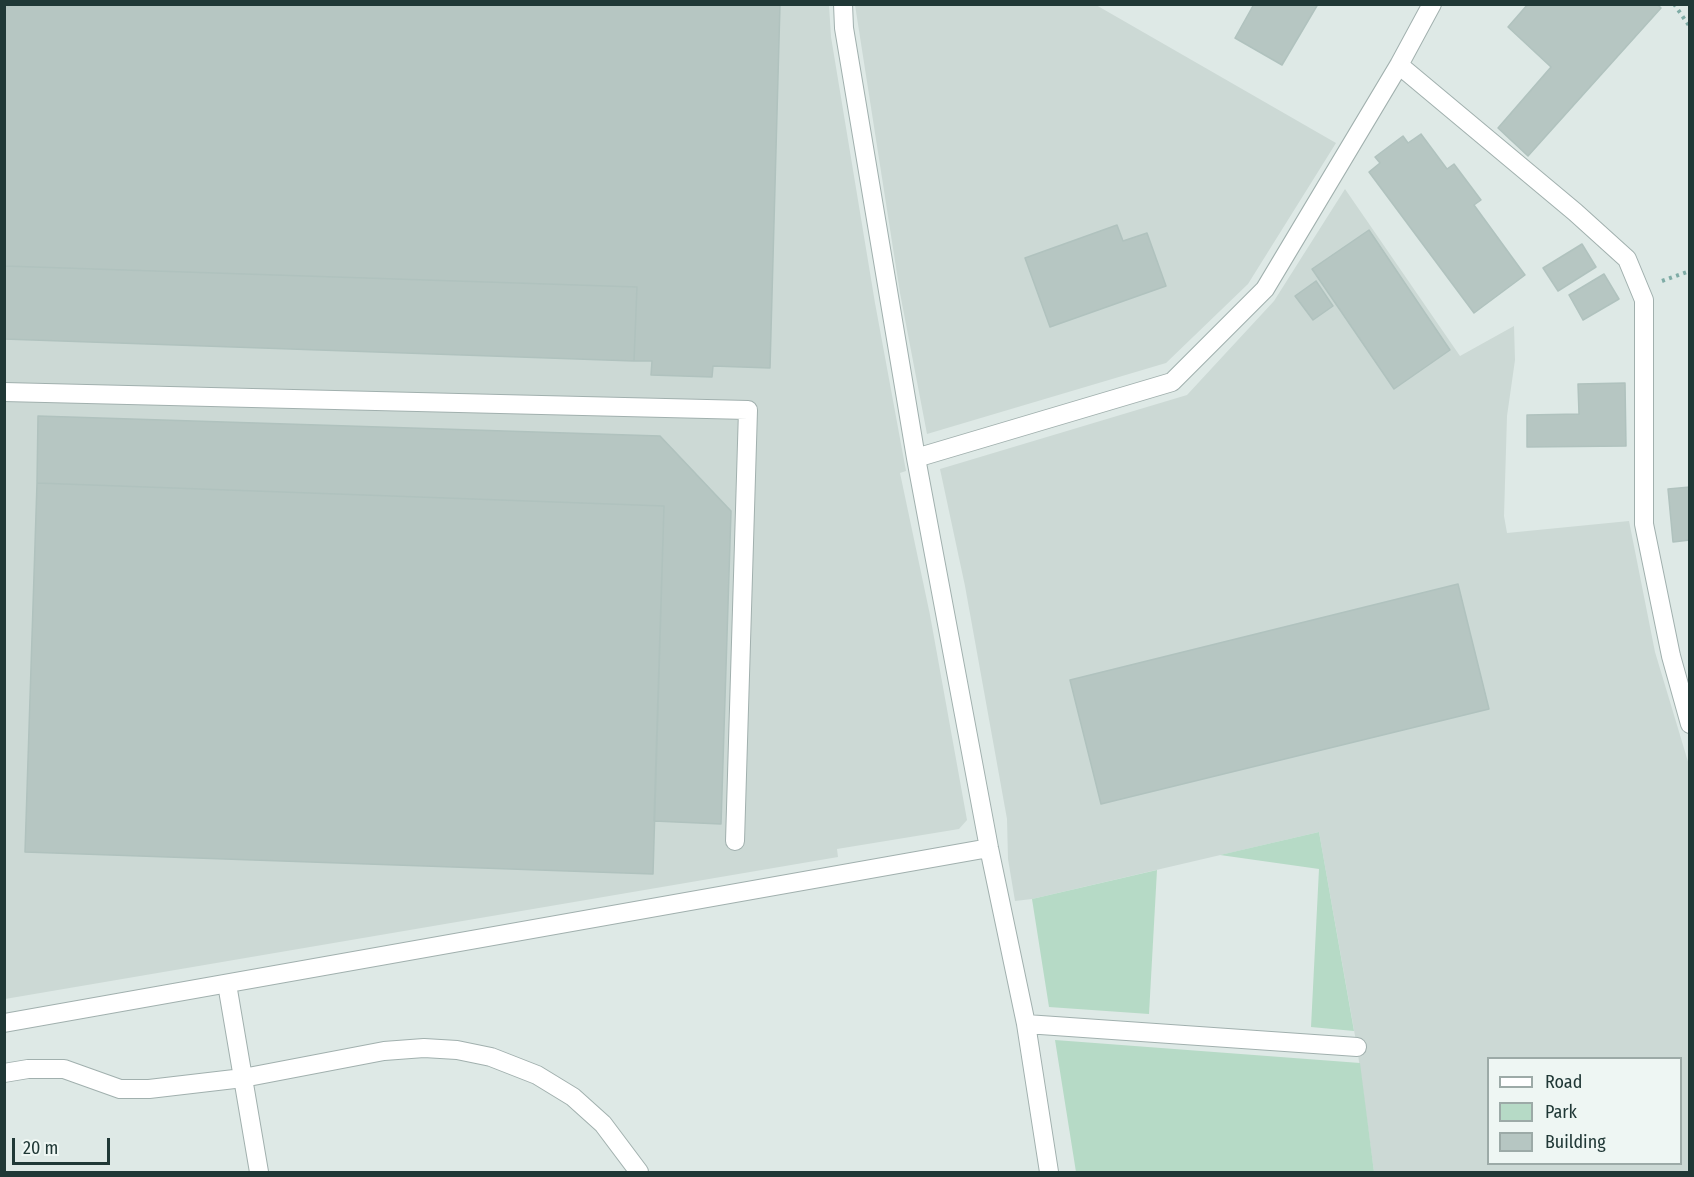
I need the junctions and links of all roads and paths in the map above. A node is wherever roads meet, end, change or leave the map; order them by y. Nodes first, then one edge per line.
1 (843, 4) edge
2 (1432, 4) edge
3 (1674, 4) edge
4 (1689, 27) edge
5 (1399, 65) junction
6 (4, 392) edge
7 (916, 458) junction
8 (1689, 724) edge
9 (735, 841) dead end
10 (989, 848) junction
11 (227, 984) junction
12 (4, 1023) edge
13 (1026, 1024) junction
14 (1357, 1047) dead end
15 (4, 1073) edge
16 (243, 1078) junction
17 (258, 1173) edge
18 (639, 1173) edge
19 (1049, 1173) edge

1 - 7 street
2 - 5 street
3 - 4 path
5 - 7 street
5 - 8 street
6 - 9 street
7 - 10 street
10 - 11 street
10 - 13 street
11 - 12 street
11 - 16 street
13 - 14 street
13 - 19 street
15 - 16 street
16 - 17 street
16 - 18 street

